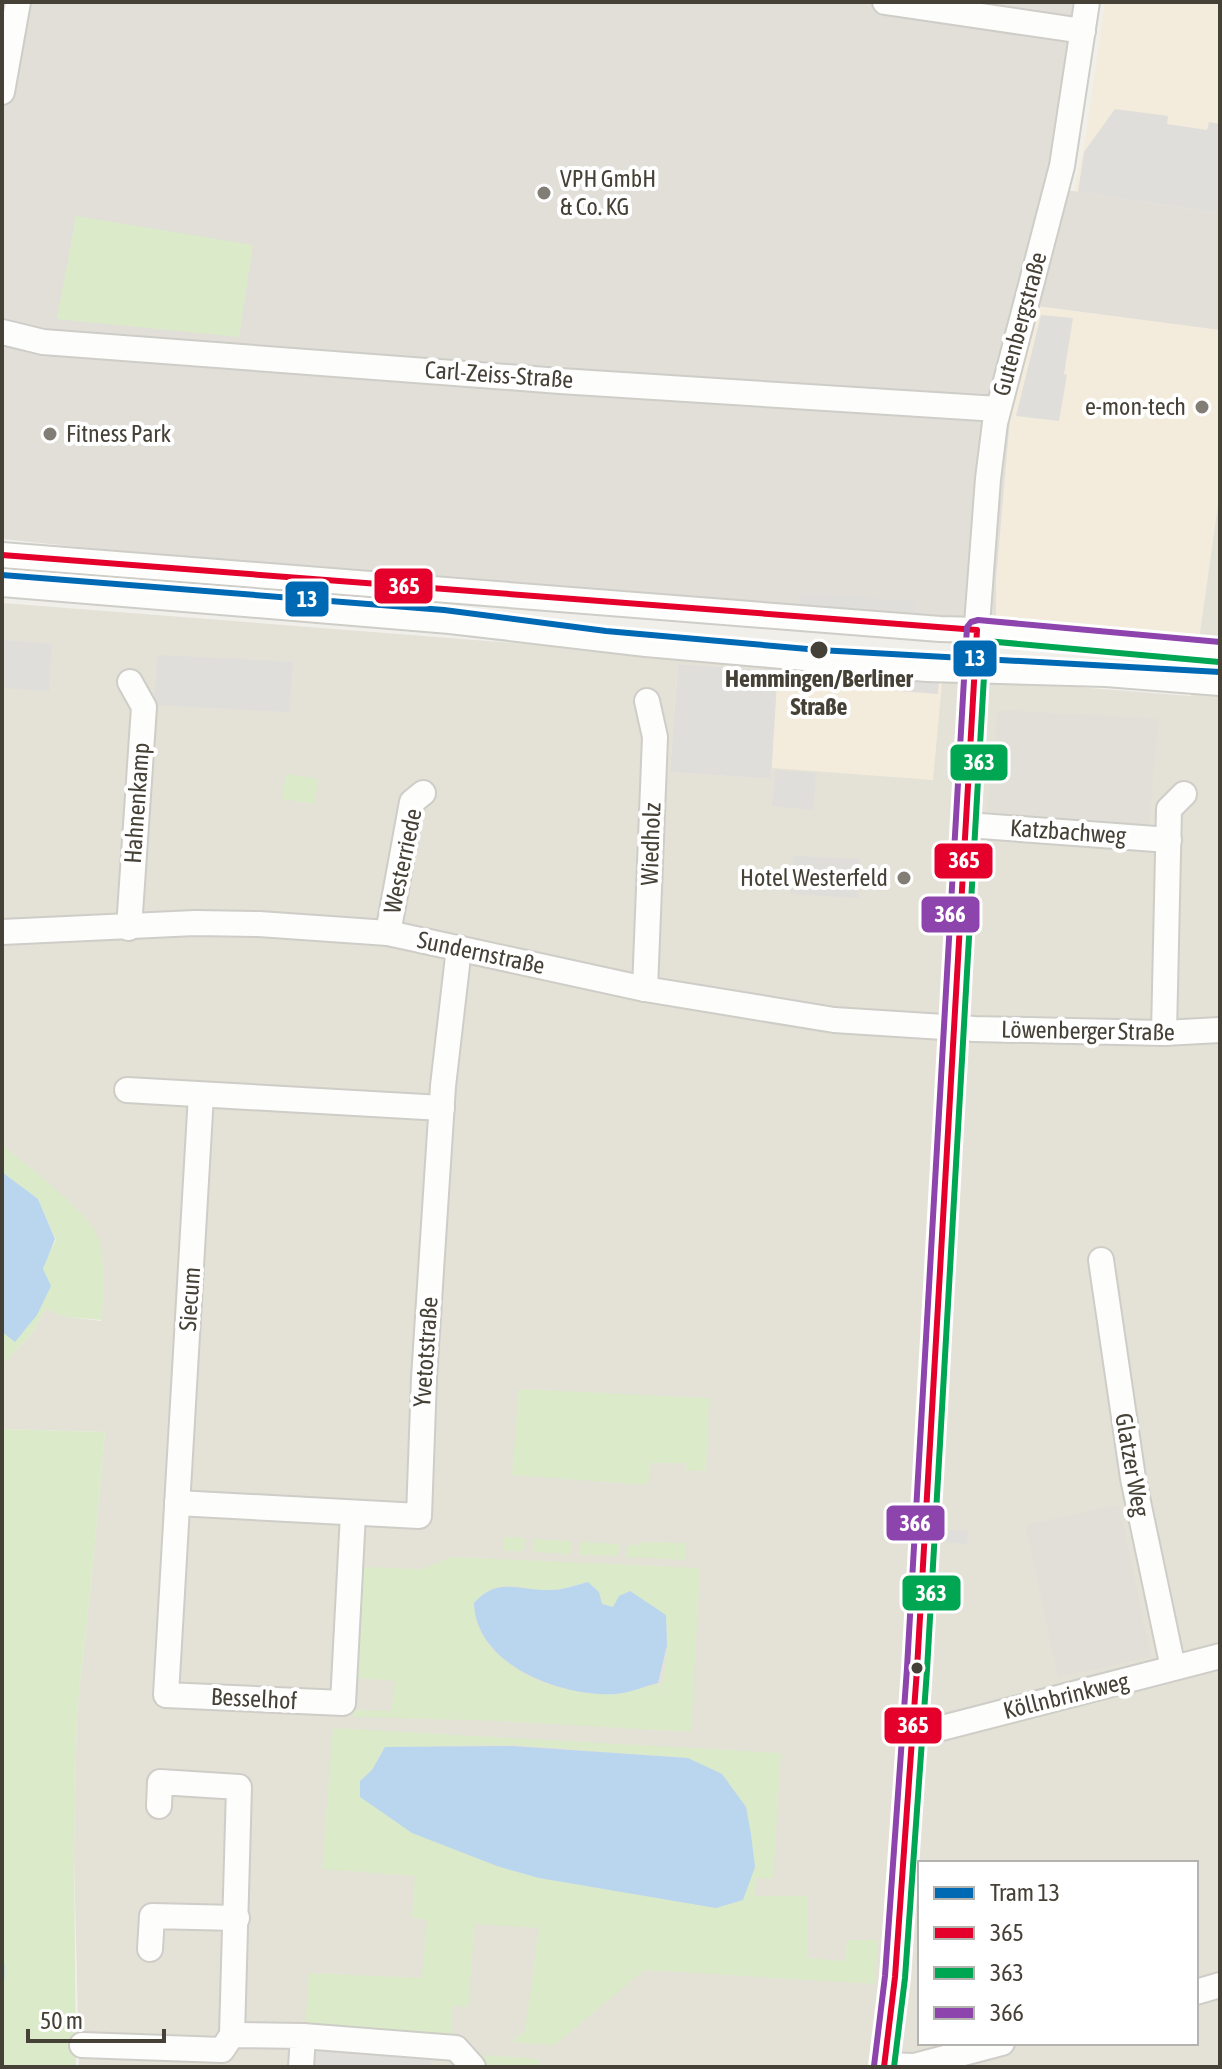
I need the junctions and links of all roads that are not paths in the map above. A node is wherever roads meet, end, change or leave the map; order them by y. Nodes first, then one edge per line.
1 (18, 2) edge
2 (885, 2) edge
3 (1087, 2) edge
4 (1083, 31) junction
5 (2, 92) edge
6 (2, 332) edge
7 (998, 409) junction
8 (2, 555) edge
9 (2, 584) edge
10 (976, 650) junction
11 (1220, 652) edge
12 (130, 682) dead end
13 (1220, 683) edge
14 (647, 701) dead end
15 (423, 793) dead end
16 (1184, 794) dead end
17 (967, 825) junction
18 (1169, 840) junction
19 (129, 928) junction
20 (2, 932) edge
21 (388, 933) junction
22 (459, 948) junction
23 (645, 989) junction
24 (955, 1027) junction
25 (1220, 1030) edge
26 (1164, 1033) junction
27 (127, 1090) dead end
28 (201, 1095) junction
29 (442, 1108) junction
30 (1101, 1260) dead end
31 (177, 1503) junction
32 (353, 1514) junction
33 (1220, 1656) edge
34 (1173, 1668) junction
35 (911, 1736) junction
36 (159, 1806) dead end
37 (237, 1918) junction
38 (150, 1949) dead end
39 (1220, 1985) edge
40 (1198, 1991) edge
41 (232, 2035) junction
42 (303, 2036) junction
43 (82, 2045) dead end
44 (994, 2045) edge
45 (884, 2066) edge
46 (301, 2067) edge
47 (473, 2067) edge

1 - 5 street
2 - 4 street
3 - 4 street, Gutenbergstraße
4 - 7 street, Gutenbergstraße
6 - 7 street, Carl-Zeiss-Straße
7 - 10 street, Gutenbergstraße
8 - 10 street
9 - 10 street
10 - 11 street
10 - 13 street
10 - 17 street, Gutenbergstraße
12 - 19 street, Hahnenkamp
14 - 23 street, Wiedholz
15 - 21 street, Westerriede
16 - 18 street
17 - 18 street, Katzbachweg
17 - 24 street, Gutenbergstraße
18 - 26 street
19 - 20 street, Sundernstraße
19 - 21 street, Sundernstraße
21 - 22 street, Sundernstraße
22 - 23 street, Sundernstraße
22 - 29 street, Yvetotstraße
23 - 24 street, Sundernstraße
24 - 26 street, Löwenberger Straße
24 - 35 street, Gutenbergstraße
25 - 26 street, Löwenberger Straße
27 - 28 street
28 - 29 street
28 - 31 street, Siecum
29 - 32 street, Yvetotstraße
30 - 34 street, Glatzer Weg
31 - 32 street, Yvetotstraße
31 - 32 street, Besselhof
33 - 34 street, Köllnbrinkweg
34 - 35 street, Köllnbrinkweg
35 - 45 street, Gutenbergstraße
36 - 37 street
37 - 38 street
37 - 41 street
39 - 40 street
41 - 42 street
41 - 43 street
42 - 46 street
42 - 47 street
44 - 45 street

